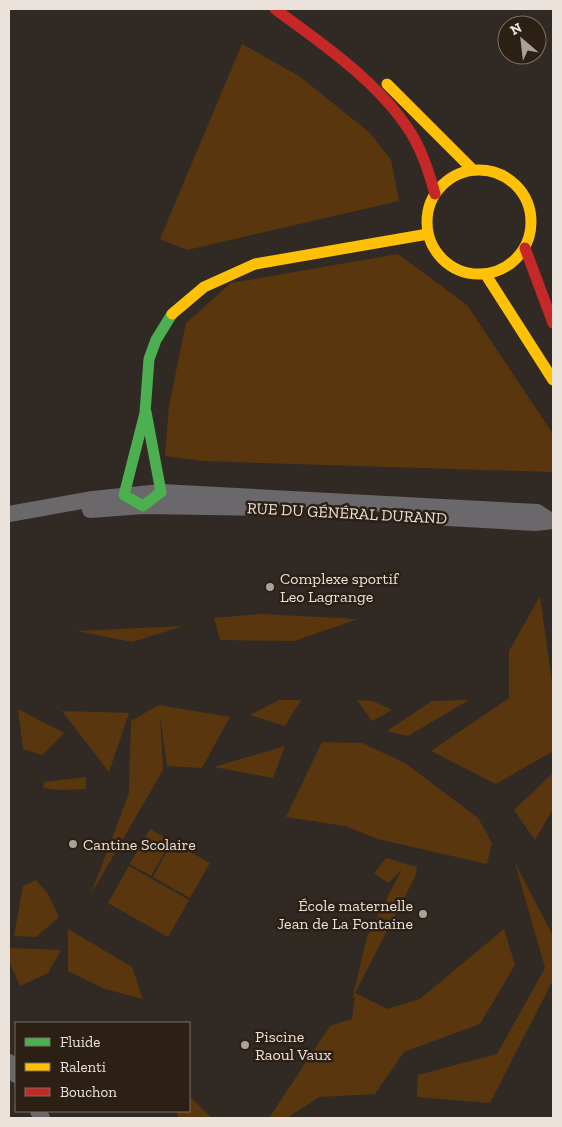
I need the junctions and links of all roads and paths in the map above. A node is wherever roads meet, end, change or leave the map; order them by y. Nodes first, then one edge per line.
1 (276, 9) edge
2 (332, 50) junction
3 (473, 170) junction
4 (435, 194) junction
5 (428, 234) junction
6 (525, 248) junction
7 (486, 274) junction
8 (553, 323) edge
9 (553, 380) edge
10 (146, 412) junction
11 (124, 495) junction
12 (151, 497) junction
13 (9, 514) edge
14 (552, 521) edge
15 (9, 522) edge
16 (9, 1062) edge
17 (15, 1073) edge

1 - 2 main road
2 - 3 main road
2 - 4 main road
3 - 4 main road
3 - 6 main road
4 - 5 main road
5 - 7 main road
5 - 10 main road
6 - 7 main road
6 - 8 main road
7 - 9 main road
10 - 11 main road
10 - 12 main road
11 - 12 street
11 - 13 street
12 - 14 street, RUE DU GÉNÉRAL DURAND
12 - 14 street, RUE DU GÉNÉRAL DURAND
12 - 15 street
16 - 17 street

